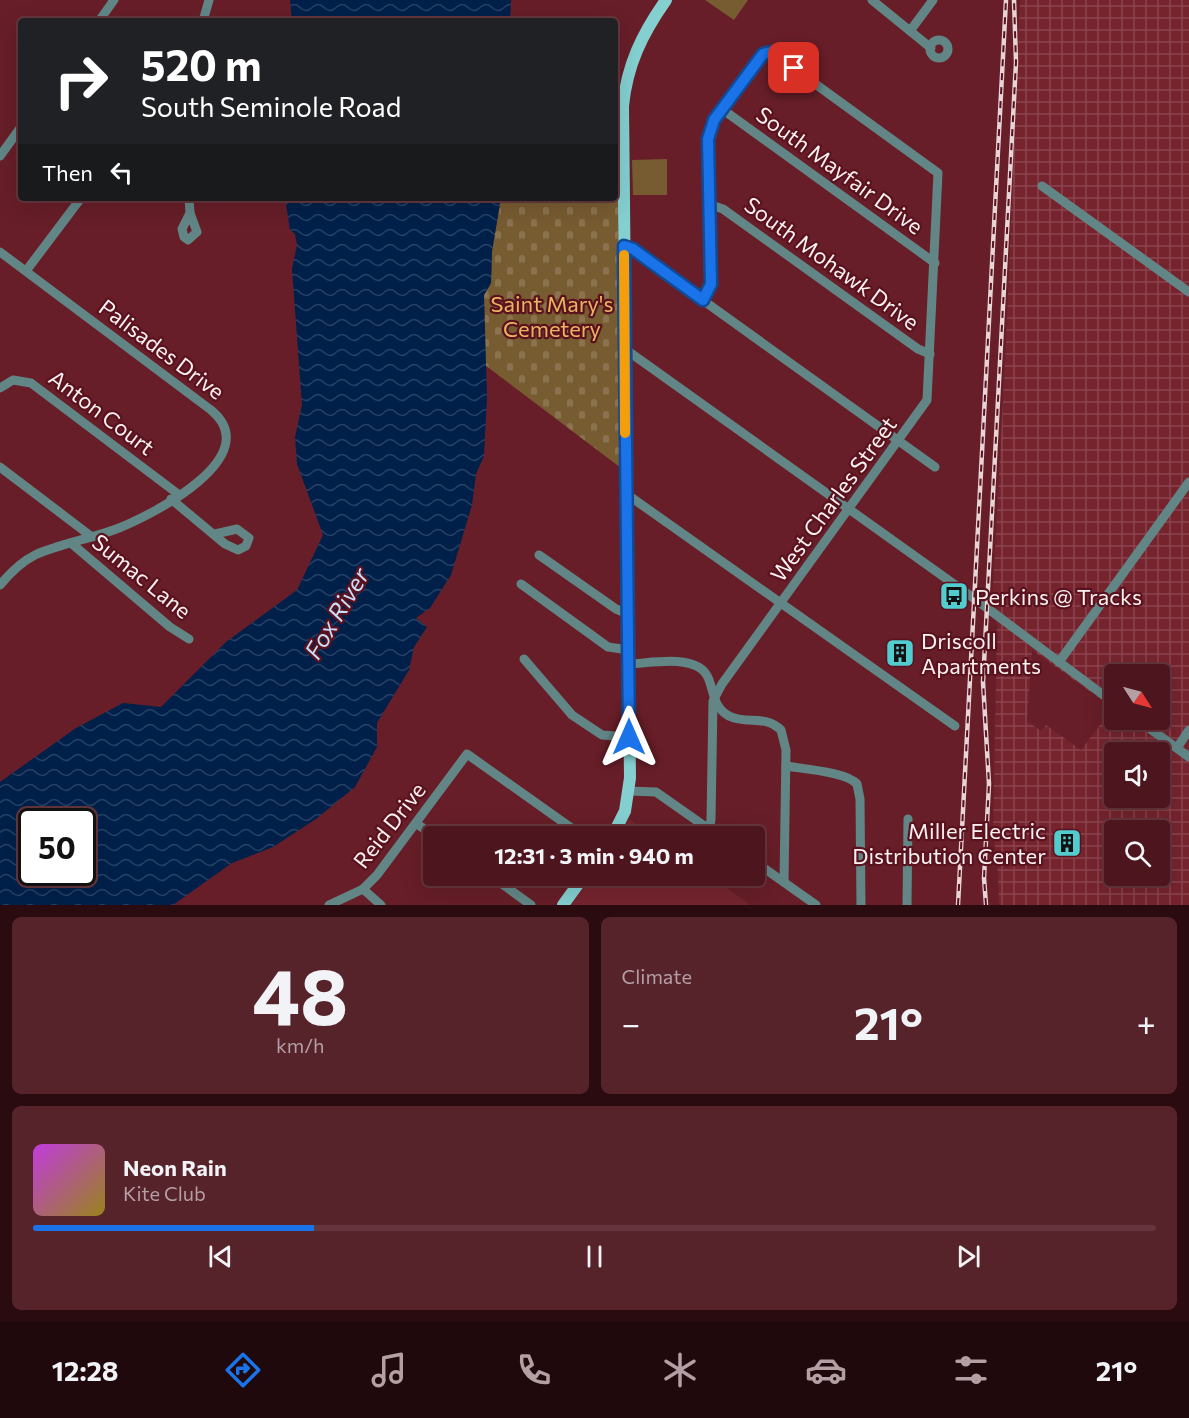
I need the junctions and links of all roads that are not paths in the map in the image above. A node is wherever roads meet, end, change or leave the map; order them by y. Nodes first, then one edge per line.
1 (114, 0) edge
2 (209, 0) edge
3 (666, 0) edge
4 (872, 0) edge
5 (933, 0) edge
6 (101, 18) edge
7 (204, 18) edge
8 (909, 31) junction
9 (931, 48) dead end
10 (722, 109) junction
11 (18, 132) edge
12 (0, 156) edge
13 (1042, 186) dead end
14 (79, 201) edge
15 (189, 201) edge
16 (711, 205) junction
17 (190, 213) dead end
18 (624, 246) junction
19 (0, 252) edge
20 (935, 262) junction
21 (26, 271) junction
22 (1189, 292) edge
23 (703, 300) junction
24 (625, 350) junction
25 (930, 354) junction
26 (0, 388) edge
27 (898, 441) junction
28 (0, 467) edge
29 (935, 467) dead end
30 (1189, 482) edge
31 (625, 493) junction
32 (175, 496) junction
33 (848, 510) junction
34 (214, 534) dead end
35 (92, 537) junction
36 (71, 543) junction
37 (539, 555) dead end
38 (2, 579) edge
39 (522, 584) dead end
40 (782, 602) junction
41 (628, 614) junction
42 (189, 639) dead end
43 (629, 650) junction
44 (524, 659) dead end
45 (1059, 662) junction
46 (629, 664) junction
47 (1104, 696) edge
48 (713, 701) junction
49 (955, 726) dead end
50 (1152, 730) edge
51 (1189, 730) edge
52 (629, 737) junction
53 (1177, 748) junction
54 (1189, 757) edge
55 (786, 766) junction
56 (629, 791) junction
57 (908, 819) dead end
58 (417, 824) junction
59 (568, 826) edge
60 (618, 826) edge
61 (705, 826) edge
62 (710, 826) edge
63 (423, 828) edge
64 (765, 869) edge
65 (784, 882) junction
66 (505, 886) edge
67 (577, 886) edge
68 (363, 889) junction
69 (329, 905) edge
70 (381, 905) edge
71 (531, 905) edge
72 (563, 905) edge
73 (816, 905) edge
74 (861, 905) edge
75 (907, 905) edge

1 - 6 street
2 - 7 street
3 - 18 main road
4 - 8 street
5 - 8 street
8 - 9 street
10 - 16 street
10 - 20 street, South Mayfair Drive
10 - 20 street, West Charles Street
11 - 12 street
13 - 22 street
14 - 21 street
15 - 17 street
16 - 23 street
16 - 25 street, South Mohawk Drive
18 - 23 street
18 - 24 main road
19 - 21 street, Palisades Drive
20 - 25 street, West Charles Street
21 - 32 street, Palisades Drive
23 - 27 street
24 - 31 main road
24 - 33 street
25 - 27 street, West Charles Street
26 - 32 street, Anton Court
27 - 29 street
27 - 33 street, West Charles Street
28 - 35 street
30 - 45 street
31 - 40 street
31 - 41 main road
32 - 34 street, Anton Court
32 - 35 street, Palisades Drive
33 - 40 street, West Charles Street
33 - 45 street
35 - 36 street, Palisades Drive
36 - 38 street, Palisades Drive
36 - 42 street, Sumac Lane
37 - 41 street
39 - 43 street
40 - 48 street, West Charles Street
40 - 49 street
41 - 43 main road
43 - 46 main road
44 - 52 street
45 - 47 street
46 - 48 street
46 - 52 main road
48 - 55 street
48 - 62 street, West Charles Street
50 - 53 street
51 - 53 street
52 - 56 main road
53 - 54 street
55 - 65 street
55 - 74 street
56 - 60 main road
56 - 61 street
57 - 75 street
58 - 59 street, Reid Drive
58 - 63 street
58 - 68 street, Reid Drive
64 - 65 street
65 - 73 street
66 - 71 street
67 - 72 main road
68 - 69 street, Reid Drive
68 - 70 street

